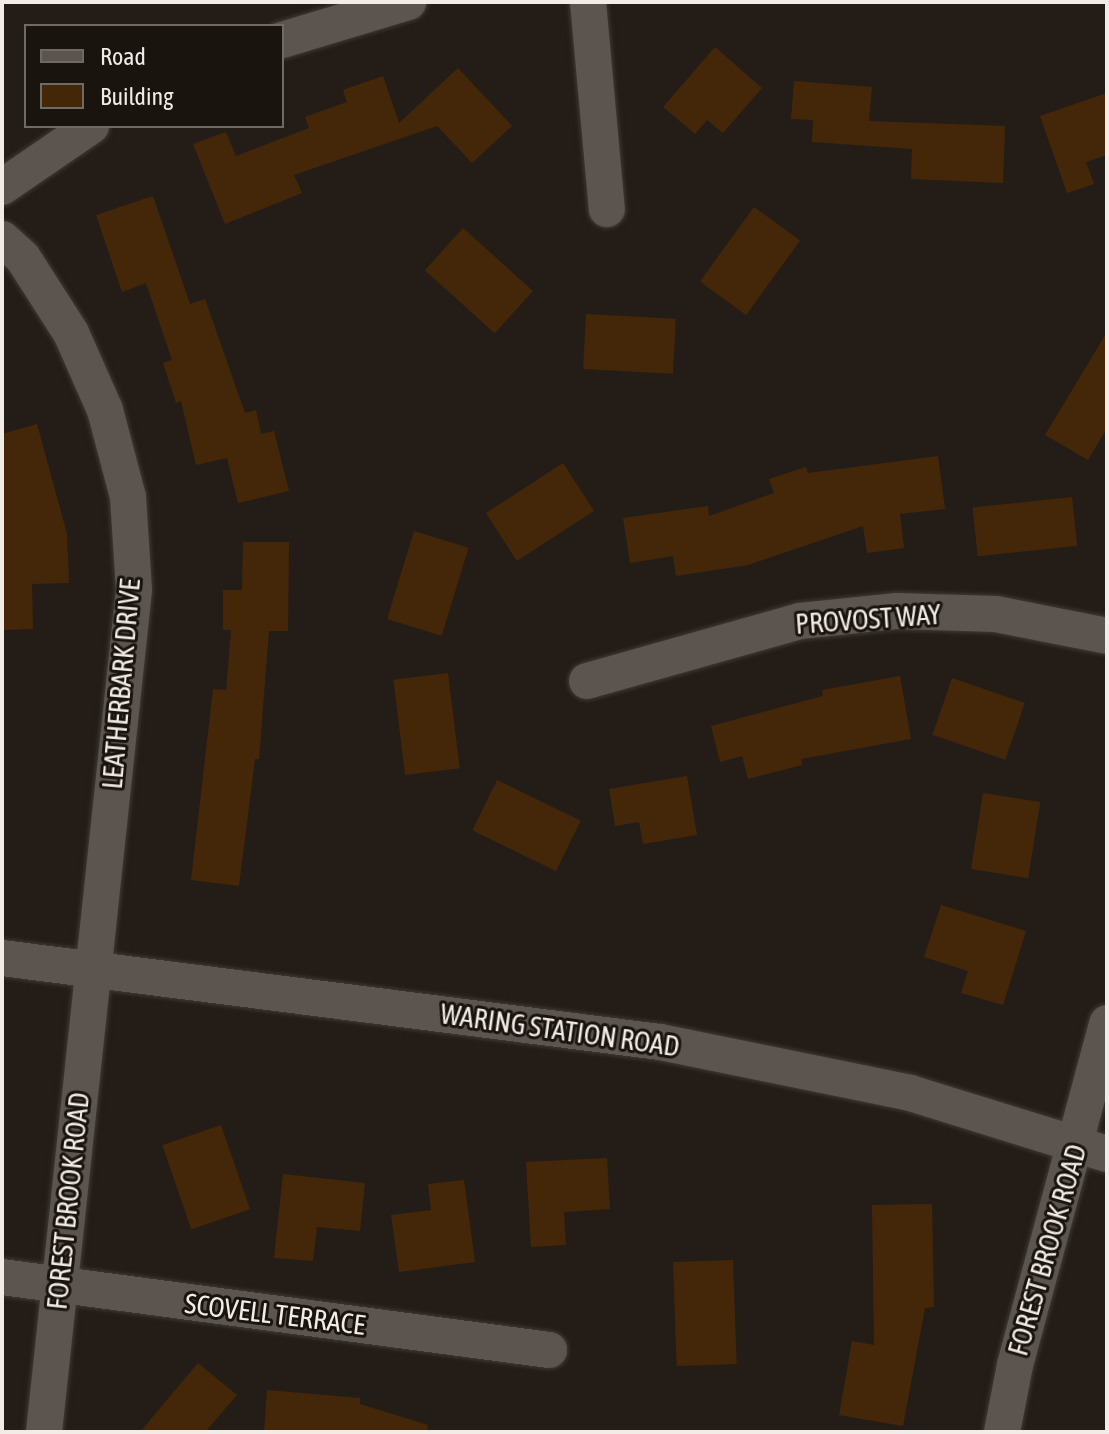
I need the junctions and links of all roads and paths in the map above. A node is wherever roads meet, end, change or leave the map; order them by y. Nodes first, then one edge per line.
1 (408, 2) edge
2 (588, 2) edge
3 (284, 39) edge
4 (88, 128) edge
5 (2, 187) edge
6 (607, 209) dead end
7 (2, 239) edge
8 (1107, 636) edge
9 (587, 681) dead end
10 (2, 958) edge
11 (92, 970) junction
12 (1107, 1023) edge
13 (1092, 1149) edge
14 (2, 1277) edge
15 (59, 1285) junction
16 (549, 1350) dead end
17 (44, 1432) edge
18 (1002, 1432) edge

1 - 3 street
2 - 6 street
4 - 5 street
7 - 11 street, LEATHERBARK DRIVE
8 - 9 street, PROVOST WAY
10 - 11 street, WARING STATION ROAD
11 - 13 street, WARING STATION ROAD
11 - 15 street, FOREST BROOK ROAD
12 - 13 street, FOREST BROOK ROAD
13 - 18 street, FOREST BROOK ROAD
14 - 15 street, SCOVELL TERRACE
15 - 16 street, SCOVELL TERRACE
15 - 17 street, FOREST BROOK ROAD

